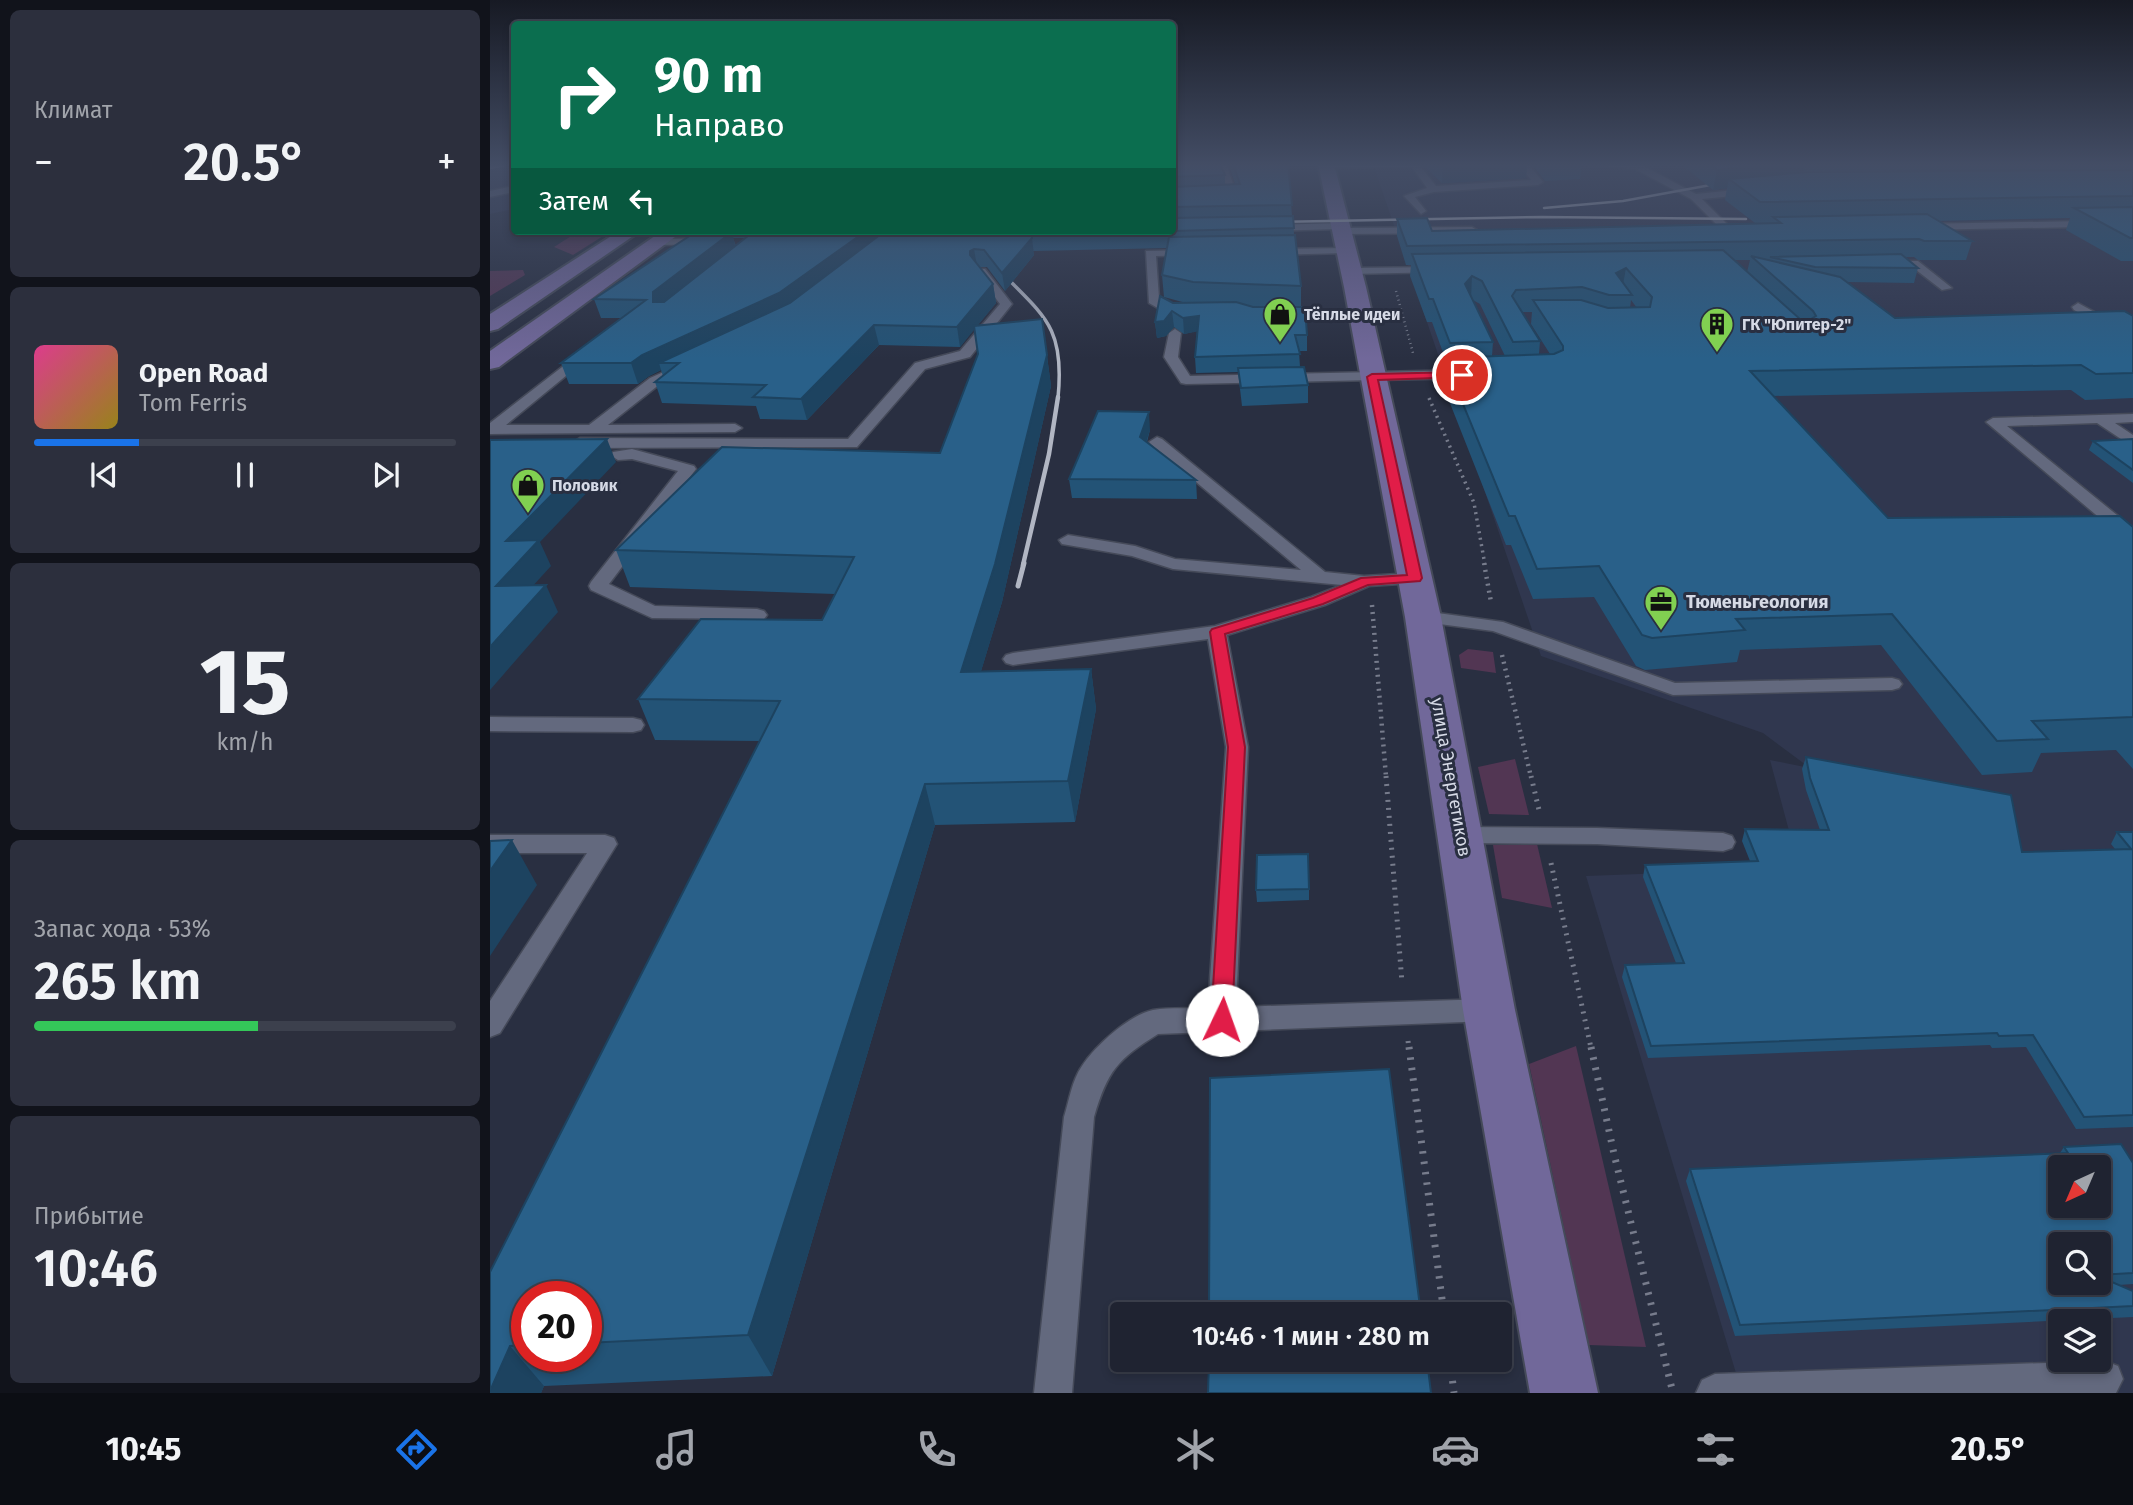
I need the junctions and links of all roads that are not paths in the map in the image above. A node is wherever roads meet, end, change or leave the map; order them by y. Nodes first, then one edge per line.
1 (1255, 229) edge
2 (1346, 229) edge
3 (1481, 230) edge
4 (1701, 230) edge
5 (1728, 230) joint
6 (1742, 230) edge
7 (626, 235) edge
8 (720, 235) edge
9 (666, 237) edge
10 (713, 241) junction
11 (728, 244) edge
12 (1353, 250) junction
13 (1258, 252) edge
14 (1204, 253) edge
15 (1873, 264) edge
16 (1454, 270) edge
17 (981, 271) edge
18 (1947, 288) dead end
19 (2078, 307) dead end
20 (1199, 312) edge
21 (1361, 315) junction
22 (1265, 316) edge
23 (490, 324) edge
24 (1175, 333) edge
25 (2133, 338) edge
26 (585, 354) edge
27 (490, 362) edge
28 (692, 363) edge
29 (1479, 374) edge
30 (1372, 377) junction
31 (2133, 418) edge
32 (2100, 419) junction
33 (735, 428) dead end
34 (593, 429) junction
35 (490, 430) edge
36 (1157, 442) dead end
37 (2133, 442) edge
38 (490, 443) edge
39 (562, 456) edge
40 (2133, 537) edge
41 (1068, 540) dead end
42 (1320, 577) junction
43 (1368, 581) junction
44 (1419, 597) junction
45 (757, 615) dead end
46 (1217, 632) junction
47 (1013, 659) dead end
48 (1892, 684) dead end
49 (490, 724) edge
50 (633, 725) dead end
51 (1461, 835) junction
52 (1723, 842) dead end
53 (490, 844) edge
54 (1489, 1010) junction
55 (1222, 1020) junction
56 (490, 1025) edge
57 (2105, 1379) dead end
58 (1053, 1393) edge
59 (1564, 1393) edge
60 (1715, 1393) edge

1 - 12 lane
2 - 12 street, улица Энергетиков
3 - 12 lane
4 - 5 lane
5 - 6 lane
7 - 23 street
8 - 10 lane
9 - 10 lane
9 - 27 street
10 - 11 lane
12 - 13 lane
12 - 16 lane
12 - 21 street, улица Энергетиков
14 - 20 lane
15 - 18 lane
17 - 38 lane
19 - 25 lane
21 - 22 lane
21 - 30 street, улица Энергетиков
24 - 30 lane
26 - 35 lane
28 - 34 lane
29 - 30 lane
30 - 44 street, улица Энергетиков
31 - 32 lane
32 - 37 lane
32 - 40 lane
33 - 34 lane
34 - 35 lane
36 - 42 lane
39 - 45 lane
41 - 42 lane
42 - 43 lane
43 - 44 lane
43 - 46 lane
44 - 48 lane
44 - 51 street, улица Энергетиков
46 - 47 lane
46 - 55 lane
49 - 50 lane
51 - 52 lane
51 - 54 street, улица Энергетиков
53 - 56 lane
54 - 55 lane
54 - 59 street, улица Энергетиков
55 - 58 lane
57 - 60 lane

